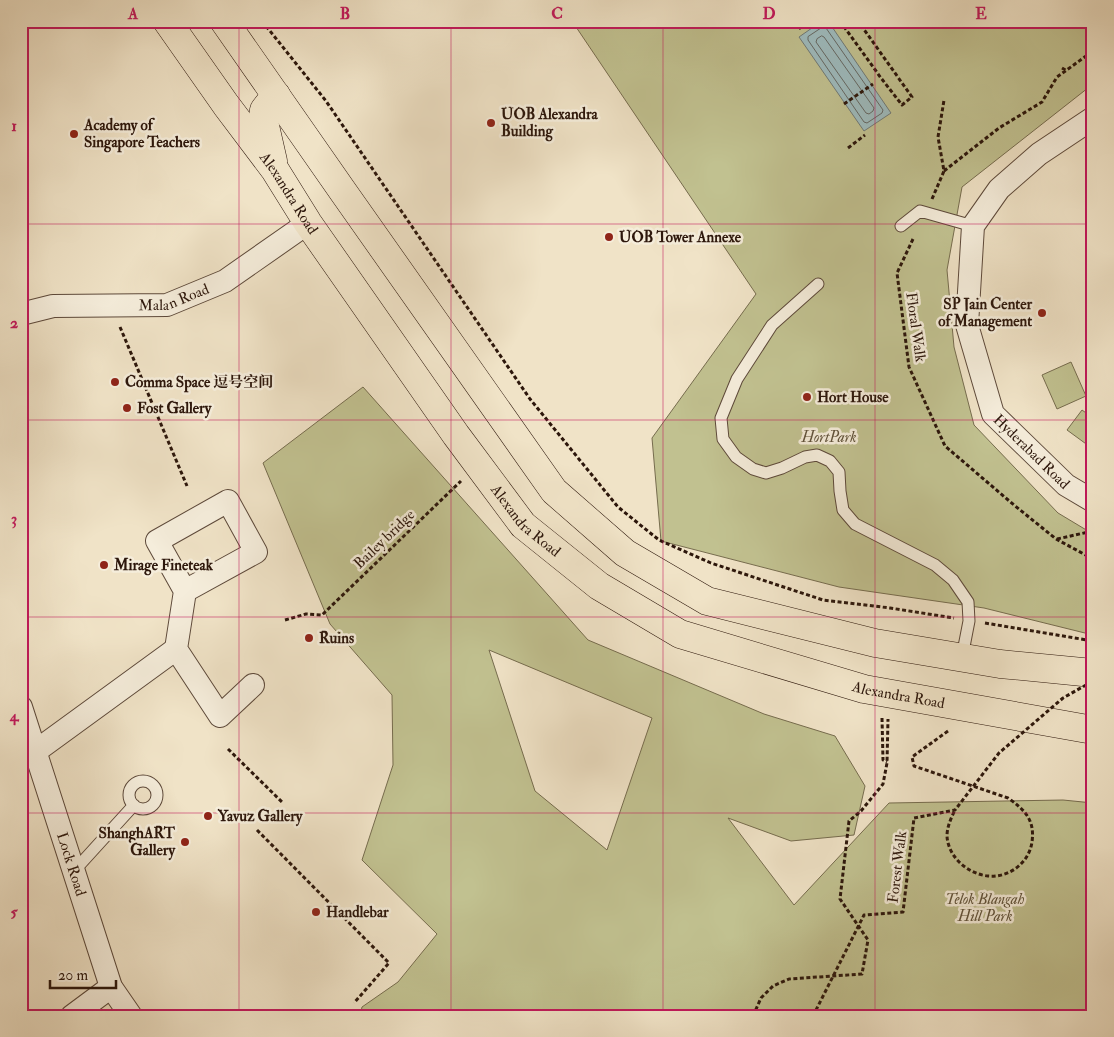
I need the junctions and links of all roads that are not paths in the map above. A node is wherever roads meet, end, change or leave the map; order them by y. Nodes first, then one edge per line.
1 (166, 21) edge
2 (224, 21) edge
3 (276, 95) junction
4 (1093, 118) edge
5 (275, 170) junction
6 (308, 224) junction
7 (901, 226) dead end
8 (973, 226) junction
9 (818, 284) dead end
10 (21, 314) edge
11 (1093, 501) edge
12 (185, 591) dead end
13 (176, 649) junction
14 (962, 658) junction
15 (1093, 673) edge
16 (253, 685) dead end
17 (21, 707) edge
18 (1093, 730) edge
19 (36, 751) junction
20 (134, 805) dead end
21 (74, 871) junction
22 (112, 986) junction
23 (72, 1016) edge
24 (131, 1016) edge

1 - 5 main road, Alexandra Road
2 - 3 main road
3 - 5 main road
3 - 14 main road
4 - 8 street
5 - 6 main road, Alexandra Road
6 - 10 street, Malan Road
6 - 18 main road, Alexandra Road
7 - 8 lane
8 - 11 street, Hyderabad Road
9 - 14 lane
12 - 13 street
13 - 16 street
13 - 19 street
14 - 15 main road
17 - 19 street, Lock Road
19 - 21 street, Lock Road
20 - 21 lane
21 - 22 street, Lock Road
22 - 23 street
22 - 24 street, Lock Road

